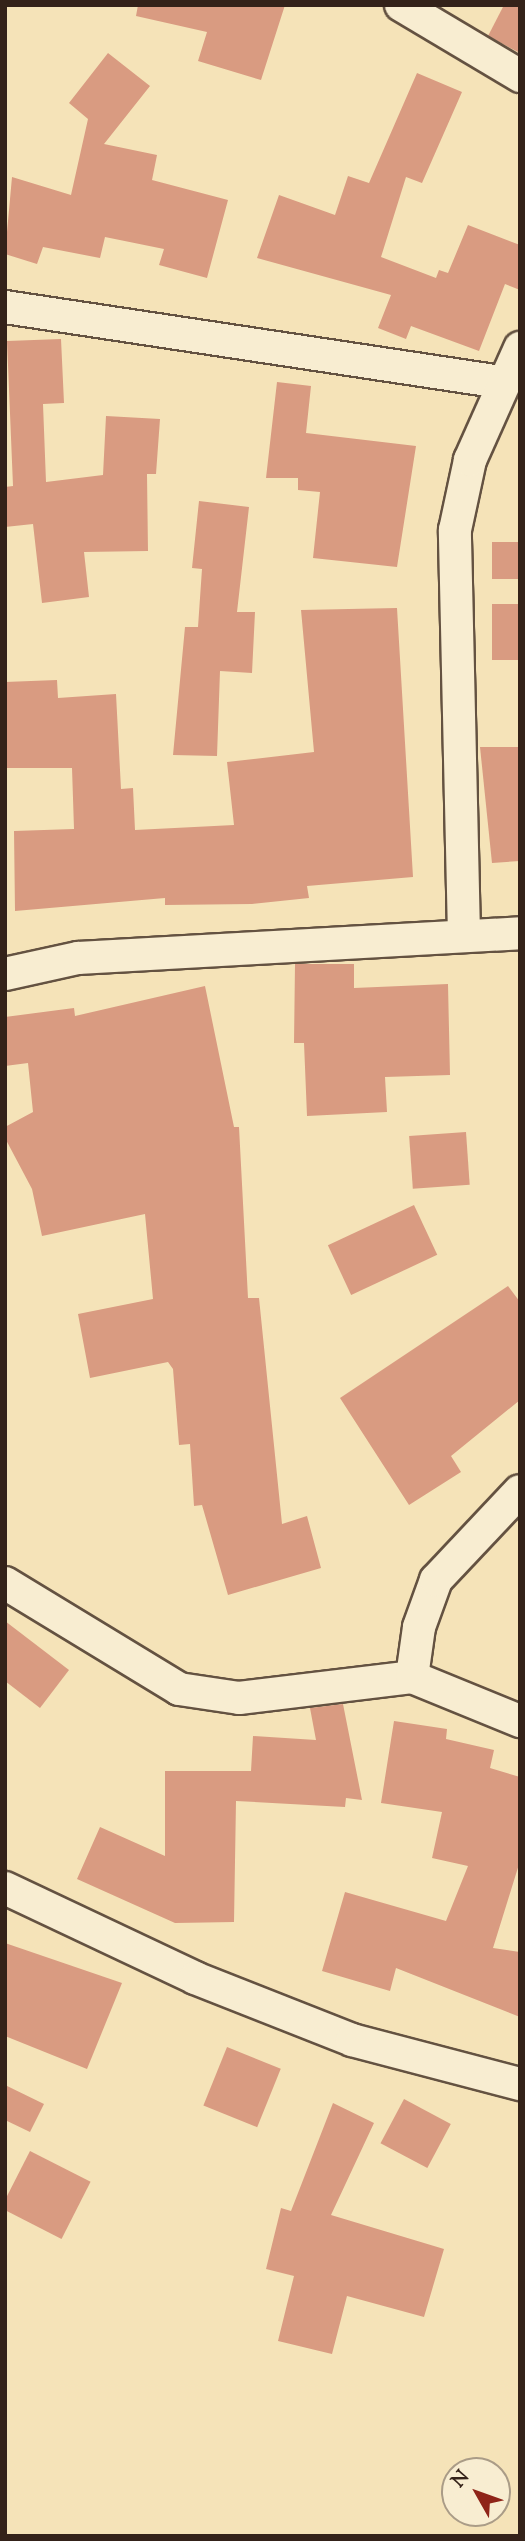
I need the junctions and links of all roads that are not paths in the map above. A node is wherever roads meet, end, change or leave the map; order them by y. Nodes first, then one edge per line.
1 (401, 5) edge
2 (520, 76) edge
3 (5, 307) edge
4 (520, 348) edge
5 (501, 382) junction
6 (520, 933) edge
7 (464, 935) junction
8 (5, 974) edge
9 (520, 1491) edge
10 (5, 1583) edge
11 (412, 1677) junction
12 (520, 1721) edge
13 (5, 1888) edge
14 (520, 2084) edge

1 - 2 street
3 - 5 street
4 - 5 street
5 - 7 street
6 - 7 street
7 - 8 street
9 - 11 street
10 - 11 street
11 - 12 street
13 - 14 street

